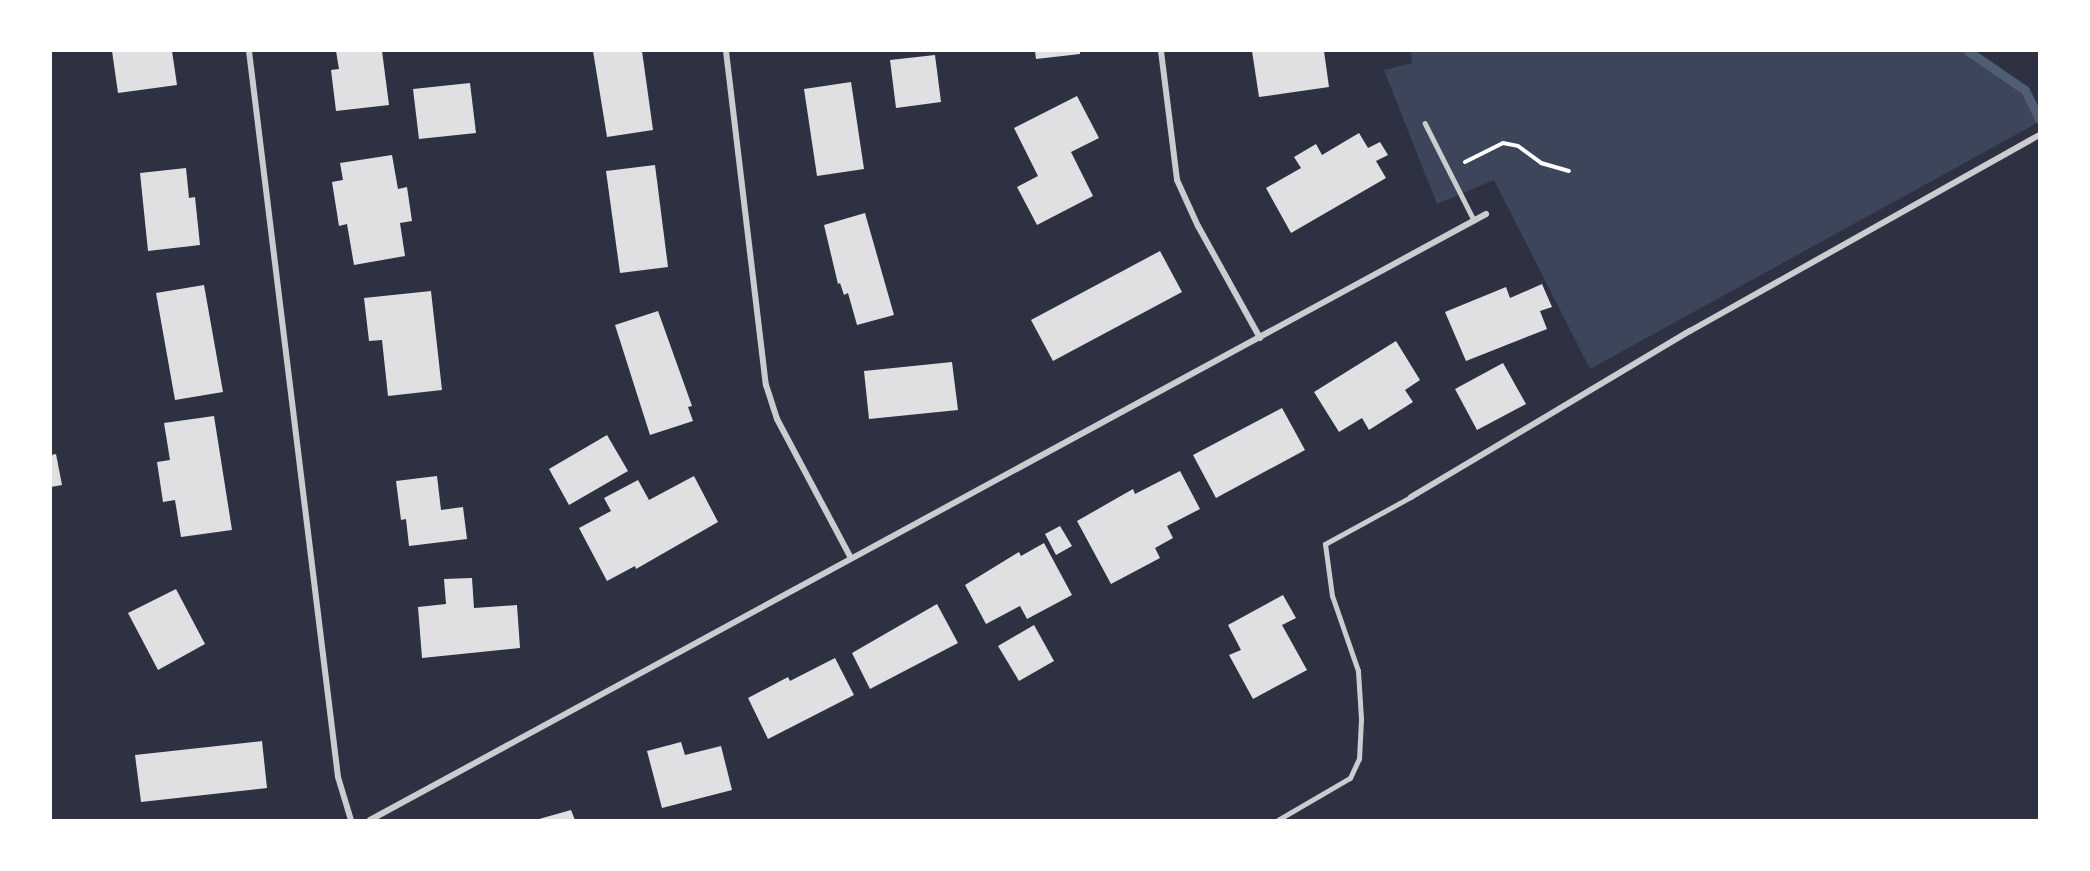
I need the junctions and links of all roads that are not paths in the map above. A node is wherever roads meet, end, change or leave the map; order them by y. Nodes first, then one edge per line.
1 (249, 51) edge
2 (726, 51) edge
3 (1161, 51) edge
4 (1425, 123) dead end
5 (2039, 135) edge
6 (1486, 214) dead end
7 (1474, 220) junction
8 (1260, 338) junction
9 (1411, 497) joint
10 (851, 558) junction
11 (351, 820) edge
12 (370, 820) edge
13 (1278, 820) edge

1 - 11 street
2 - 10 street
3 - 8 street
4 - 7 lane
5 - 9 street
6 - 7 street
7 - 8 street
8 - 10 street
9 - 13 lane
10 - 12 street

